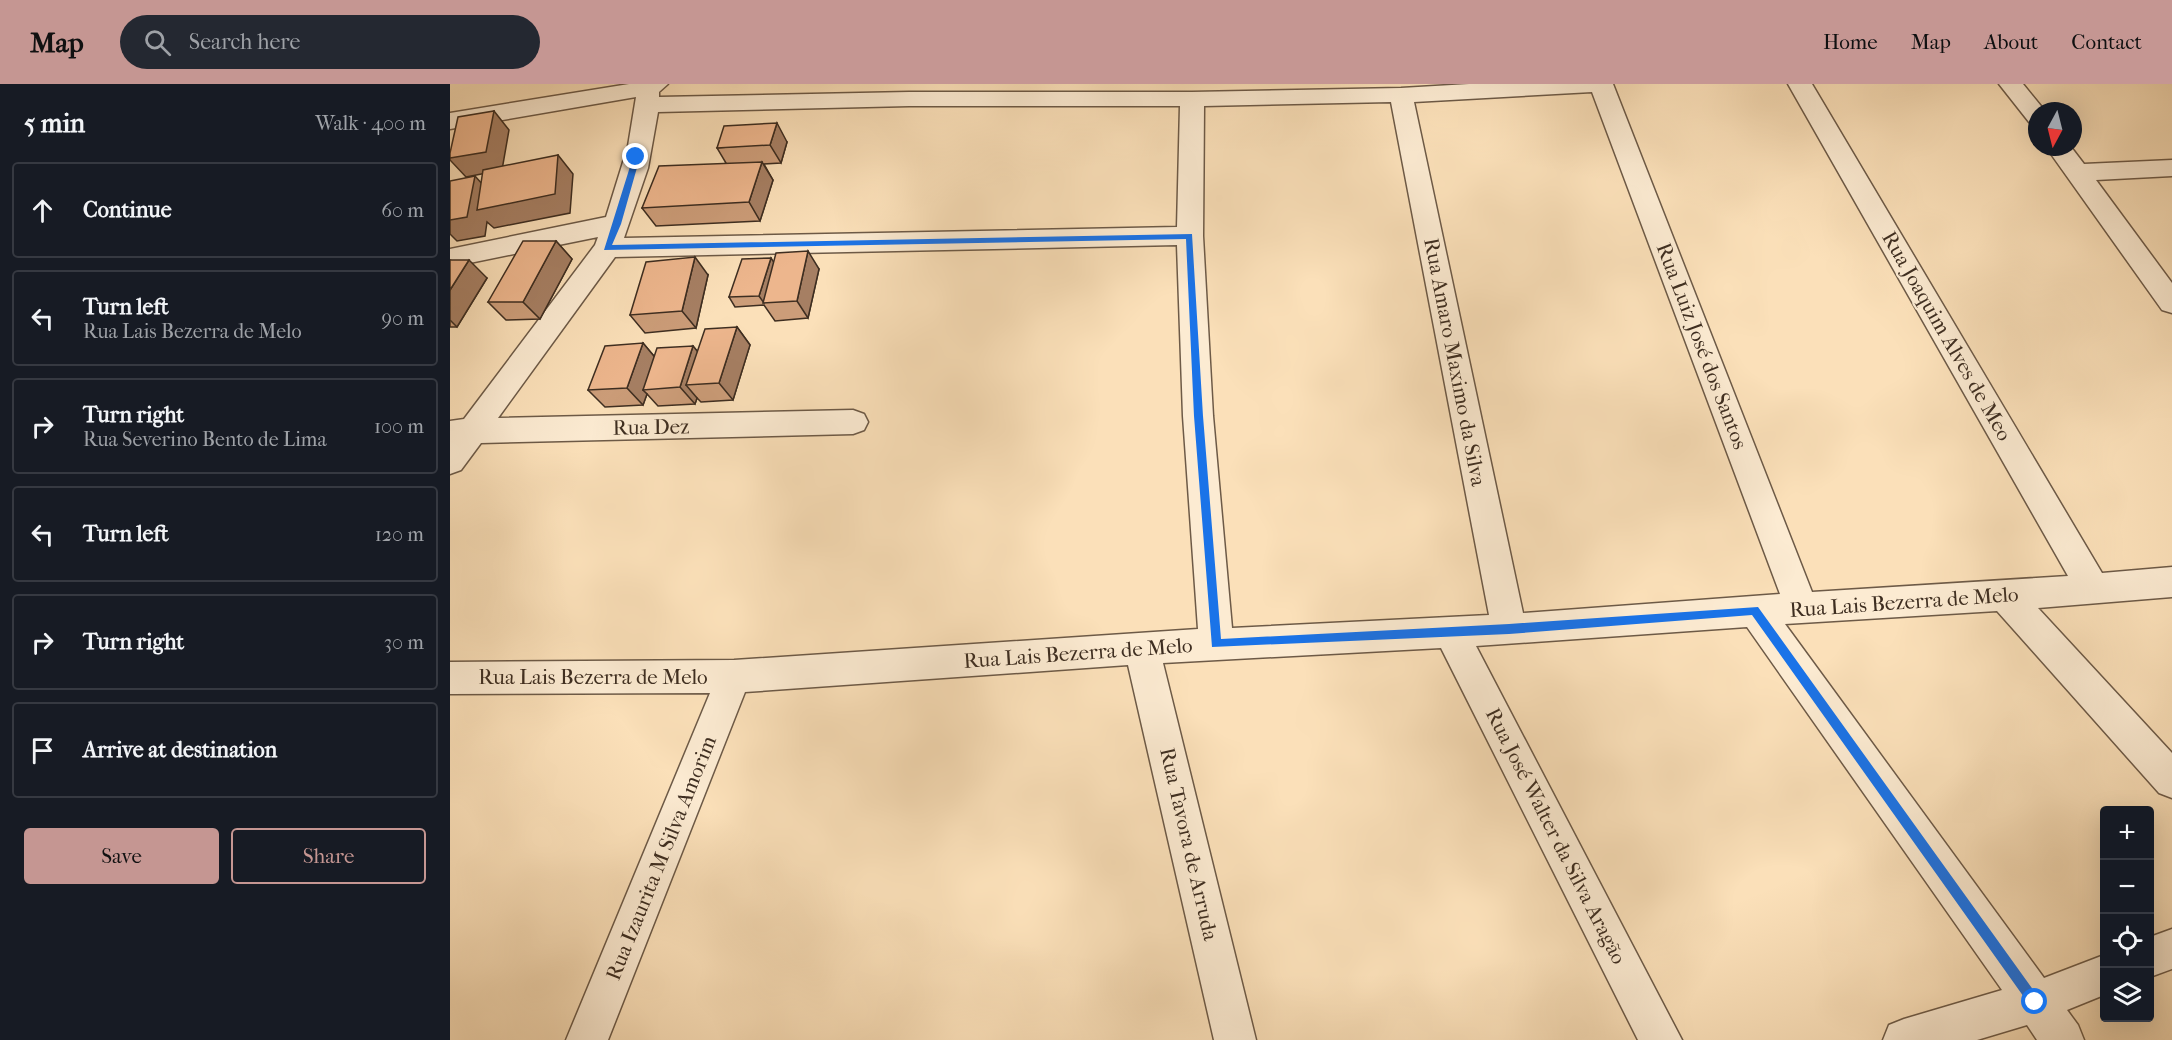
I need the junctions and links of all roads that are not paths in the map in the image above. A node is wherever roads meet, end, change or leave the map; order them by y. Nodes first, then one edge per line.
1 (1601, 84) edge
2 (1800, 84) edge
3 (2011, 84) edge
4 (1557, 85) edge
5 (650, 90) edge
6 (911, 91) edge
7 (1401, 94) junction
8 (1192, 99) junction
9 (2028, 106) edge
10 (450, 121) edge
11 (2064, 156) edge
12 (2172, 168) edge
13 (2076, 172) junction
14 (612, 236) junction
15 (1190, 236) junction
16 (450, 258) edge
17 (2172, 303) edge
18 (853, 422) dead end
19 (461, 431) edge
20 (450, 461) edge
21 (2172, 582) edge
22 (2093, 588) junction
23 (2005, 596) junction
24 (1802, 609) junction
25 (1755, 610) junction
26 (1509, 629) junction
27 (1450, 632) junction
28 (1216, 644) junction
29 (1142, 648) junction
30 (734, 676) junction
31 (450, 678) edge
32 (2172, 780) edge
33 (2172, 949) edge
34 (2154, 956) edge
35 (2100, 977) edge
36 (2035, 1002) junction
37 (587, 1040) edge
38 (1235, 1040) edge
39 (1661, 1040) edge
40 (1904, 1040) edge
41 (2063, 1040) edge

1 - 4 street
1 - 24 street, Rua Luiz José dos Santos
2 - 22 street, Rua Joaquim Alves de Meo
3 - 9 street
4 - 7 street
5 - 6 street
5 - 10 street
5 - 14 street
6 - 8 street
7 - 8 street
7 - 26 street, Rua Amaro Maximo da Silva
8 - 15 street
11 - 13 street
12 - 13 street
13 - 17 street
14 - 15 street
14 - 16 street
14 - 19 street
15 - 28 street
18 - 19 street, Rua Dez
19 - 20 street
21 - 22 street, Rua Lais Bezerra de Melo
22 - 23 street, Rua Lais Bezerra de Melo
23 - 24 street, Rua Lais Bezerra de Melo
23 - 32 street
24 - 25 street, Rua Lais Bezerra de Melo
25 - 26 street, Rua Lais Bezerra de Melo
25 - 36 street
26 - 27 street, Rua Lais Bezerra de Melo
27 - 28 street, Rua Lais Bezerra de Melo
27 - 39 street, Rua José Walter da Silva Aragão
28 - 29 street, Rua Lais Bezerra de Melo
29 - 30 street, Rua Lais Bezerra de Melo
29 - 38 street, Rua Tavora de Arruda
30 - 31 street, Rua Lais Bezerra de Melo
30 - 37 street, Rua Izaurita M Silva Amorim
33 - 34 street
35 - 36 street
36 - 40 street
36 - 41 street

